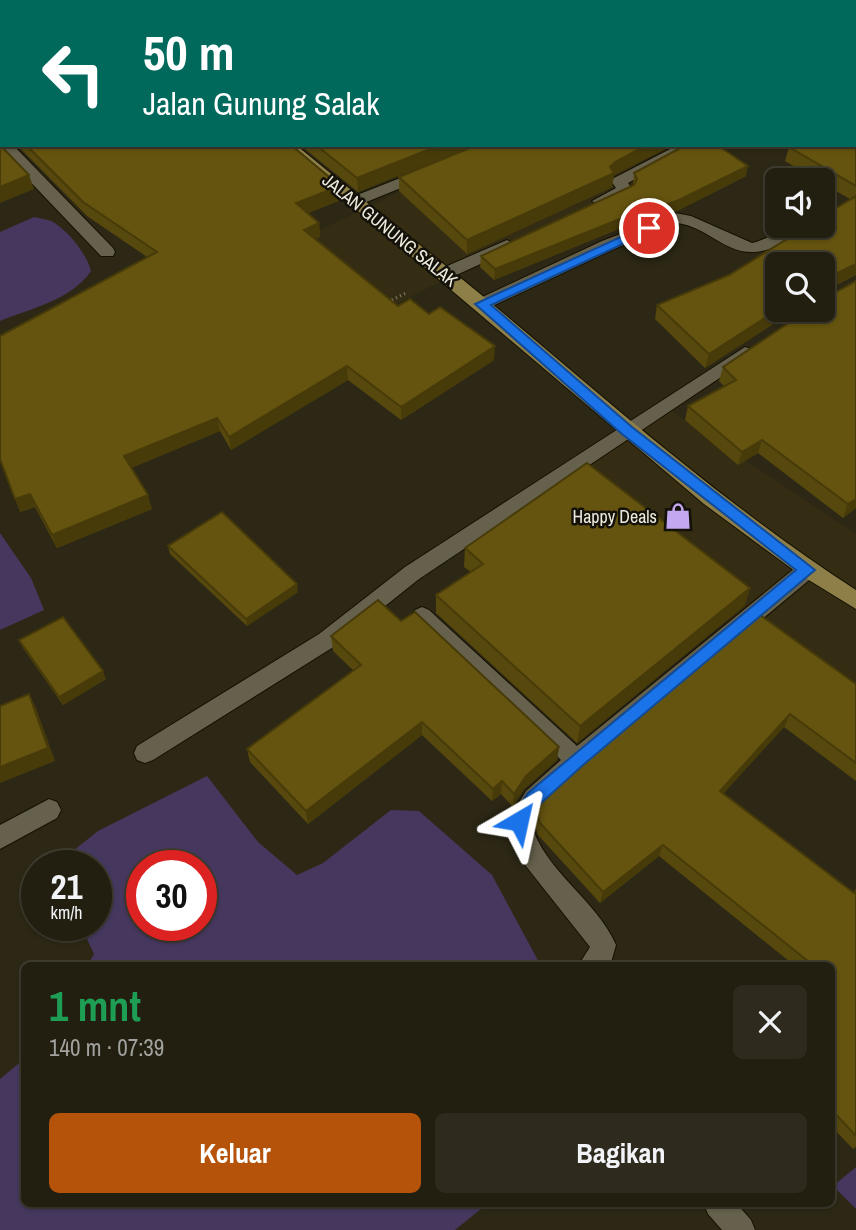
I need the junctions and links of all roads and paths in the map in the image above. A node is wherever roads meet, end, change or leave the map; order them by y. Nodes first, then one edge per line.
1 (6, 147) edge
2 (289, 147) edge
3 (686, 147) edge
4 (437, 169) edge
5 (354, 202) junction
6 (589, 207) edge
7 (777, 238) edge
8 (516, 240) edge
9 (107, 251) dead end
10 (444, 274) junction
11 (383, 304) edge
12 (482, 304) junction
13 (759, 344) edge
14 (627, 430) junction
15 (807, 570) junction
16 (856, 601) edge
17 (422, 616) edge
18 (145, 753) dead end
19 (577, 760) junction
20 (48, 810) dead end
21 (0, 838) edge
22 (595, 962) edge
23 (721, 1207) edge
24 (741, 1230) edge

1 - 9 street
2 - 5 main road, JALAN GUNUNG SALAK
3 - 6 street
4 - 5 street
5 - 10 main road, JALAN GUNUNG SALAK
7 - 12 street
8 - 10 street
10 - 11 path
10 - 12 main road, JALAN GUNUNG SALAK
12 - 14 main road, JALAN GUNUNG SALAK
13 - 14 street
14 - 15 main road, JALAN GUNUNG SALAK
14 - 18 street
15 - 16 main road, JALAN GUNUNG SALAK
15 - 19 street
17 - 19 street
19 - 22 street
20 - 21 street
23 - 24 street

